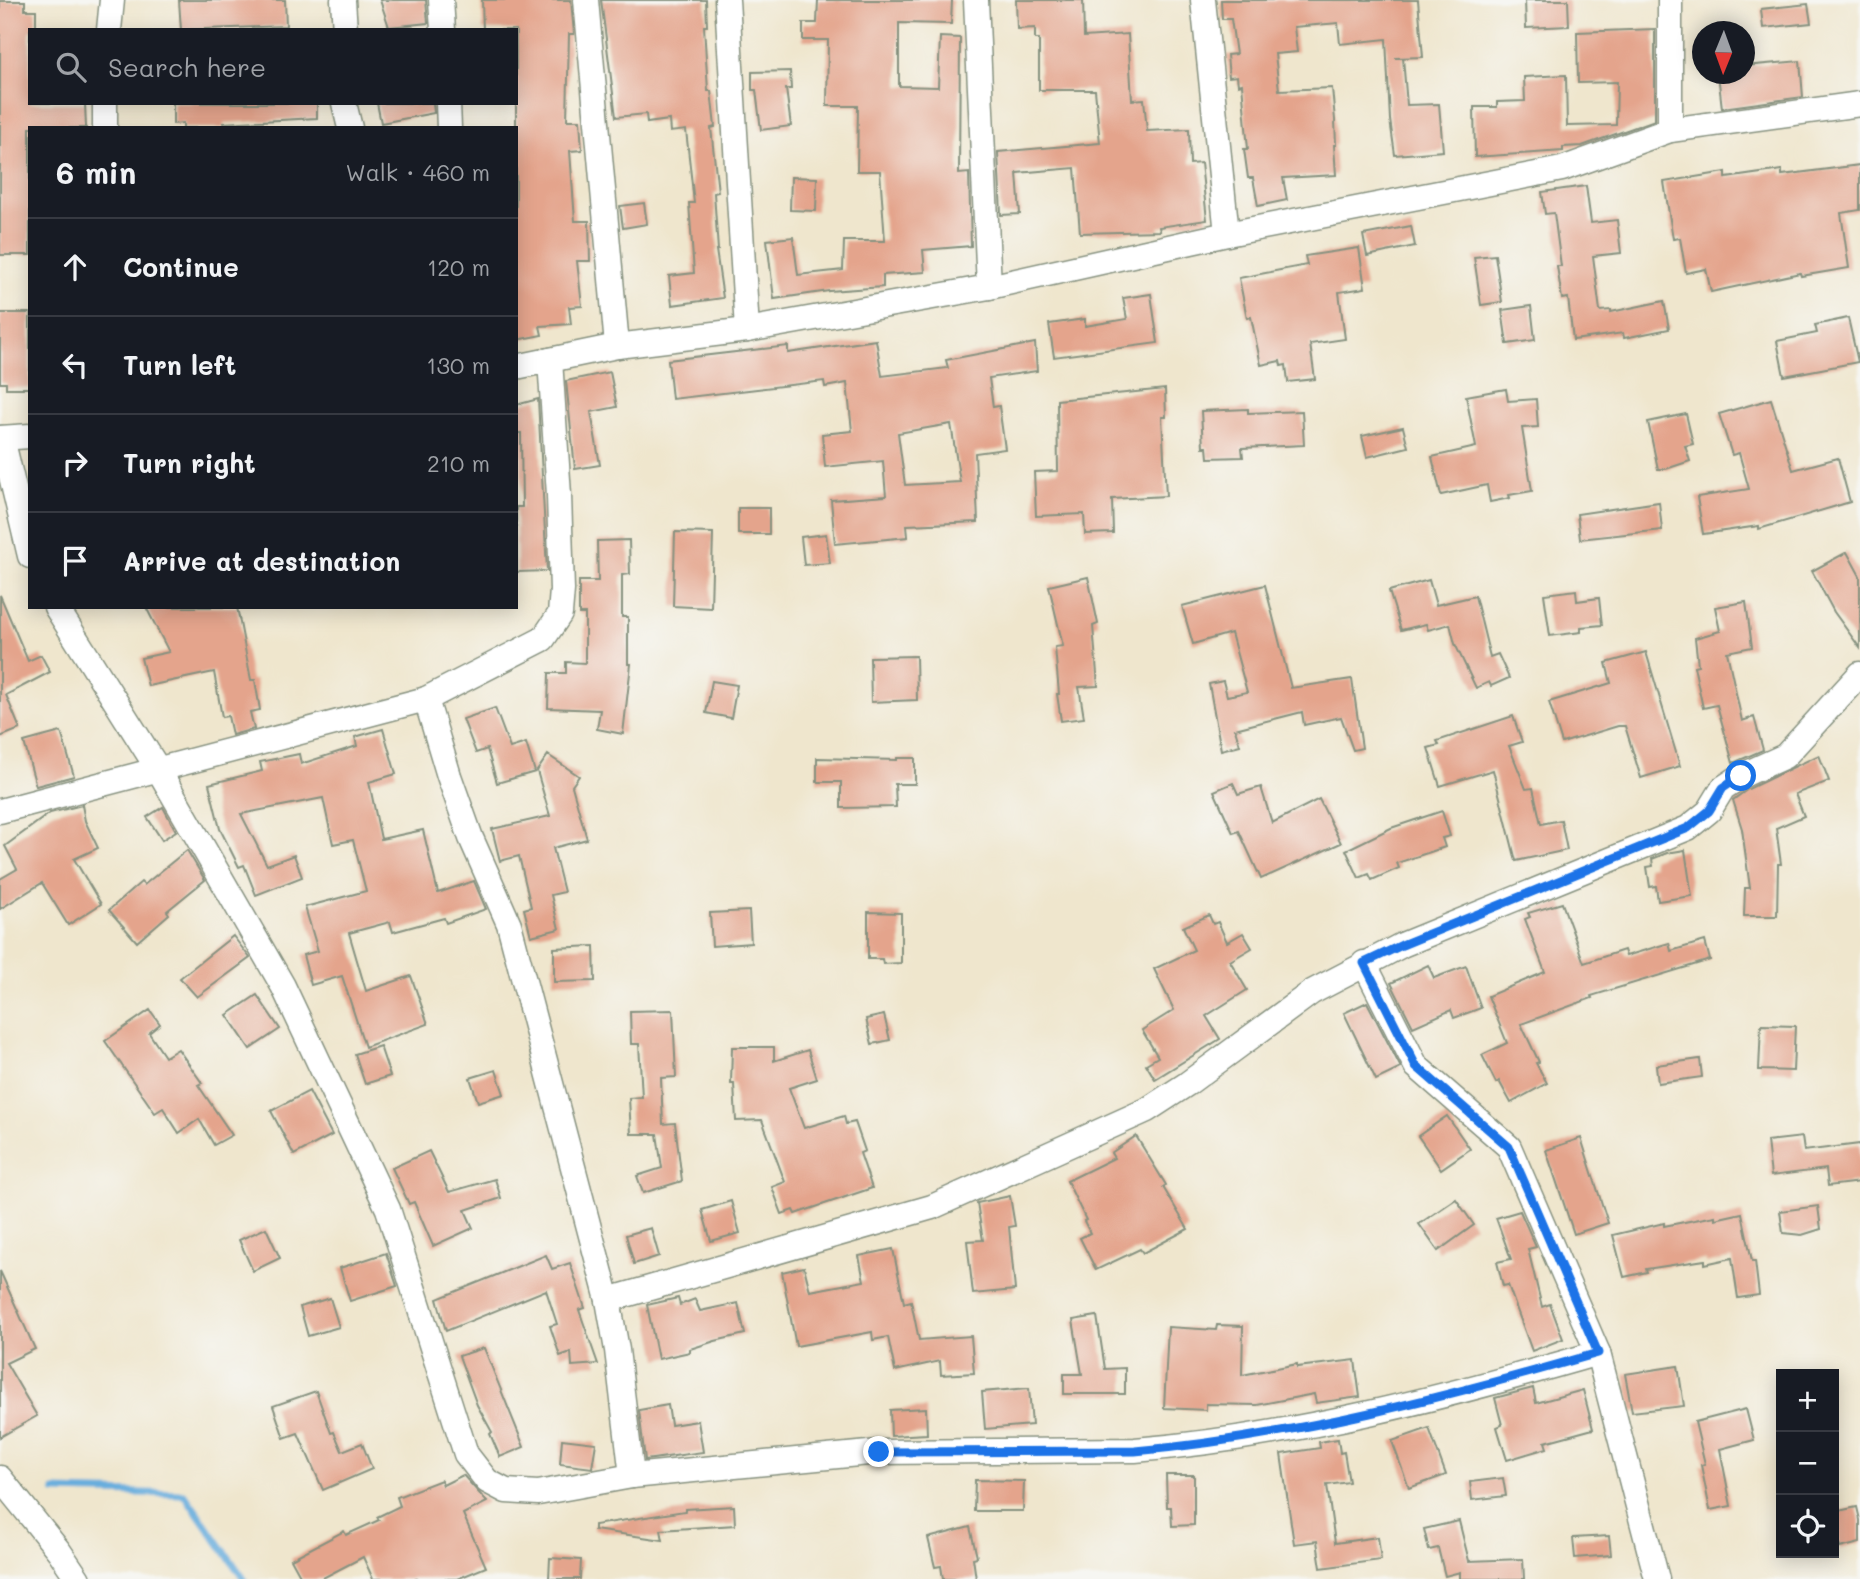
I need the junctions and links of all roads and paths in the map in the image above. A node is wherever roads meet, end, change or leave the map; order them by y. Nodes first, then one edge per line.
1 (111, 0) edge
2 (343, 0) edge
3 (441, 0) edge
4 (586, 0) edge
5 (727, 0) edge
6 (976, 0) edge
7 (1203, 0) edge
8 (1670, 0) edge
9 (109, 28) edge
10 (345, 28) edge
11 (443, 28) edge
12 (1860, 104) edge
13 (105, 105) edge
14 (344, 105) edge
15 (448, 105) edge
16 (105, 126) edge
17 (350, 126) edge
18 (449, 126) edge
19 (1670, 130) junction
20 (1227, 234) junction
21 (989, 287) junction
22 (747, 330) junction
23 (617, 346) junction
24 (550, 360) junction
25 (518, 367) edge
26 (28, 436) edge
27 (1, 438) edge
28 (28, 548) edge
29 (57, 609) edge
30 (1860, 674) edge
31 (426, 699) junction
32 (158, 769) junction
33 (0, 811) edge
34 (1364, 963) junction
35 (608, 1300) junction
36 (1598, 1353) junction
37 (632, 1476) junction
38 (0, 1478) edge
39 (78, 1579) edge
40 (1657, 1579) edge

1 - 9 street
2 - 10 street
3 - 11 street
4 - 23 street
5 - 22 street
6 - 21 street
7 - 20 street
8 - 19 street
12 - 19 street
13 - 16 street
14 - 17 street
15 - 18 street
19 - 20 street
20 - 21 street
21 - 22 street
22 - 23 street
23 - 24 street
24 - 25 street
24 - 31 street
26 - 27 street
27 - 28 street
29 - 32 street
30 - 34 street
31 - 32 street
31 - 35 street
32 - 33 street
32 - 37 street
34 - 35 street
34 - 36 street
35 - 37 street
36 - 37 street
36 - 40 street
38 - 39 street

